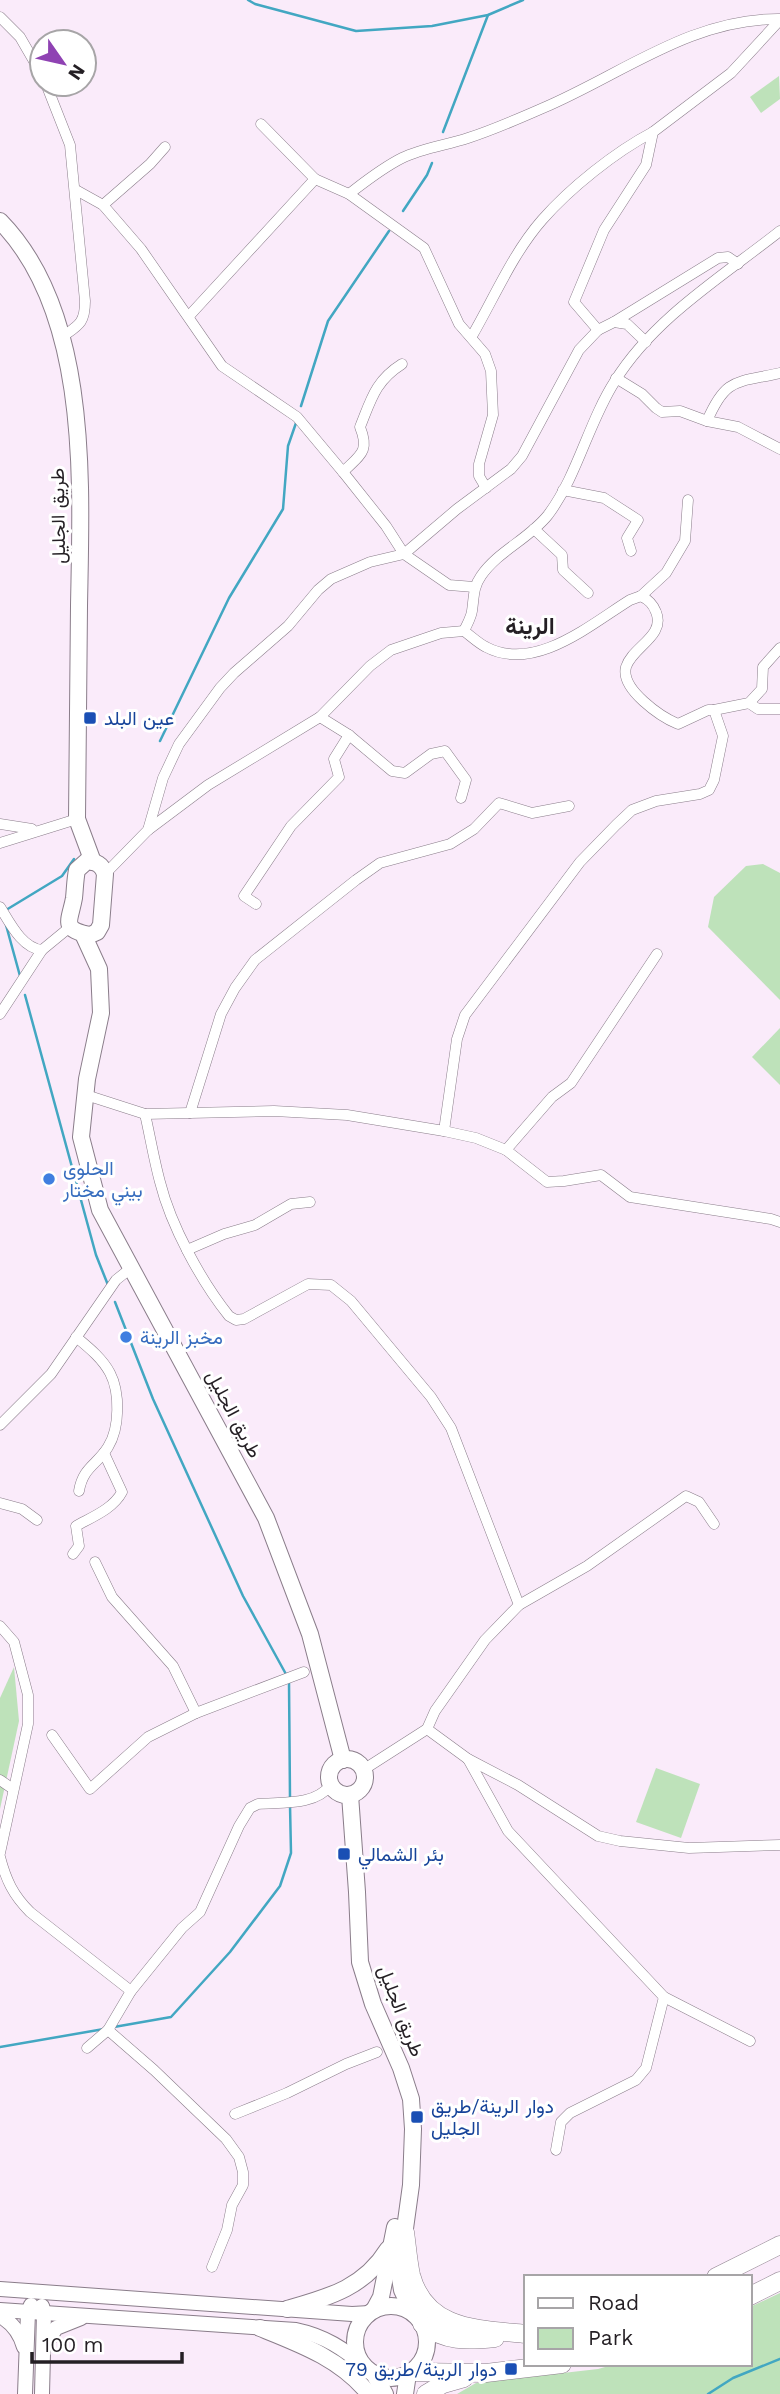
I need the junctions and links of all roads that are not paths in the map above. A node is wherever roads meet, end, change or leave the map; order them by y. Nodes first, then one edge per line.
1 (0, 17) edge
2 (780, 20) edge
3 (28, 51) edge
4 (52, 98) edge
5 (261, 124) dead end
6 (653, 132) junction
7 (165, 147) dead end
8 (315, 179) junction
9 (76, 190) junction
10 (349, 194) junction
11 (103, 205) junction
12 (0, 221) edge
13 (780, 231) edge
14 (738, 264) junction
15 (189, 316) junction
16 (614, 322) junction
17 (598, 330) junction
18 (472, 336) junction
19 (62, 337) junction
20 (646, 342) junction
21 (402, 364) dead end
22 (780, 373) edge
23 (616, 378) junction
24 (707, 421) junction
25 (780, 449) edge
26 (343, 472) junction
27 (486, 488) junction
28 (563, 490) junction
29 (688, 500) dead end
30 (534, 528) junction
31 (631, 551) dead end
32 (404, 554) junction
33 (474, 587) junction
34 (588, 593) dead end
35 (641, 596) junction
36 (464, 631) junction
37 (780, 648) edge
38 (749, 703) junction
39 (780, 709) edge
40 (714, 710) junction
41 (320, 717) junction
42 (349, 734) junction
43 (461, 798) dead end
44 (569, 806) dead end
45 (0, 824) edge
46 (78, 824) junction
47 (36, 830) junction
48 (148, 830) junction
49 (0, 843) edge
50 (92, 868) junction
51 (256, 904) dead end
52 (0, 907) edge
53 (83, 931) junction
54 (42, 950) junction
55 (657, 954) dead end
56 (0, 1014) edge
57 (86, 1095) junction
58 (190, 1113) junction
59 (145, 1114) junction
60 (444, 1131) junction
61 (506, 1150) junction
62 (310, 1202) dead end
63 (780, 1222) edge
64 (187, 1250) junction
65 (131, 1268) junction
66 (76, 1338) junction
67 (0, 1425) edge
68 (104, 1453) junction
69 (79, 1491) dead end
70 (0, 1503) edge
71 (37, 1520) dead end
72 (714, 1524) dead end
73 (73, 1554) dead end
74 (95, 1562) dead end
75 (519, 1605) junction
76 (0, 1626) edge
77 (303, 1672) dead end
78 (196, 1713) junction
79 (427, 1729) junction
80 (52, 1735) dead end
81 (468, 1759) junction
82 (343, 1760) junction
83 (363, 1770) junction
84 (0, 1780) edge
85 (331, 1785) junction
86 (13, 1789) junction
87 (350, 1795) junction
88 (780, 1845) edge
89 (0, 1855) edge
90 (131, 1991) junction
91 (664, 1997) junction
92 (108, 2030) junction
93 (750, 2041) dead end
94 (87, 2048) dead end
95 (377, 2052) dead end
96 (235, 2113) dead end
97 (556, 2150) dead end
98 (399, 2235) junction
99 (780, 2245) edge
100 (212, 2267) dead end
101 (720, 2275) edge
102 (780, 2281) edge
103 (0, 2289) edge
104 (38, 2291) junction
105 (752, 2294) edge
106 (287, 2309) junction
107 (0, 2310) edge
108 (28, 2312) junction
109 (372, 2312) junction
110 (44, 2313) junction
111 (0, 2316) edge
112 (91, 2316) junction
113 (417, 2319) junction
114 (260, 2328) junction
115 (524, 2334) edge
116 (524, 2334) edge
117 (43, 2356) junction
118 (26, 2357) junction
119 (545, 2366) edge
120 (370, 2371) junction
121 (410, 2373) junction
122 (477, 2374) junction
123 (25, 2394) edge
124 (41, 2394) edge
125 (369, 2394) edge
126 (385, 2394) edge
127 (405, 2394) edge
128 (426, 2394) edge

1 - 3 street
2 - 6 street
2 - 10 street
4 - 9 street
5 - 8 street
6 - 17 street
6 - 18 street
7 - 11 street
8 - 10 street
8 - 15 street
9 - 11 street
9 - 19 street
10 - 18 street
11 - 15 street
12 - 19 main road, طريق الجليل
13 - 14 street
14 - 16 street
14 - 20 street
15 - 26 street
16 - 17 street
16 - 20 street
17 - 27 street
18 - 27 street
19 - 46 main road, طريق الجليل
20 - 23 street
21 - 26 street
22 - 24 street
23 - 24 street
23 - 28 street
24 - 25 street
26 - 32 street
27 - 32 street
28 - 30 street
28 - 31 street
29 - 35 street
30 - 33 street
30 - 34 street
32 - 33 street
32 - 48 street
33 - 36 street
35 - 36 street
35 - 40 street
36 - 41 street
37 - 38 street
38 - 39 street
38 - 40 street
40 - 60 street
41 - 42 street
41 - 48 street
42 - 43 street
42 - 51 street
44 - 58 street
45 - 47 street
46 - 47 street
46 - 50 main road, طريق الجليل
47 - 49 street
48 - 50 street
50 - 53 main road
50 - 53 main road
52 - 54 street
53 - 54 street
53 - 57 main road, طريق الجليل
54 - 56 street
55 - 61 street
57 - 59 street
57 - 65 main road, طريق الجليل
58 - 59 street
58 - 60 street
59 - 64 street
60 - 61 street
61 - 63 street
62 - 64 street
64 - 75 street
65 - 66 street
65 - 82 main road, طريق الجليل
66 - 67 street
66 - 68 street
68 - 69 street
68 - 73 street
70 - 71 street
72 - 75 street
74 - 78 street
75 - 79 street
76 - 86 street
77 - 78 street
78 - 80 street
79 - 81 street
79 - 83 street
81 - 88 street
81 - 91 street
82 - 83 main road
82 - 85 main road
83 - 87 main road
84 - 86 street
85 - 87 main road
85 - 90 street
86 - 89 street
87 - 98 main road, طريق الجليل
89 - 90 street
90 - 92 street
91 - 93 street
91 - 97 street
92 - 94 street
92 - 100 street
95 - 96 street
98 - 106 main road
98 - 109 main road
98 - 113 main road
98 - 115 highway
99 - 101 highway
102 - 105 highway
103 - 104 main road
104 - 106 main road
104 - 108 main road
104 - 110 main road
106 - 109 main road
107 - 108 main road
108 - 110 main road
108 - 118 main road
109 - 113 main road
109 - 120 main road
110 - 112 main road
110 - 117 main road
111 - 118 main road
112 - 114 main road
112 - 117 main road
113 - 116 highway
113 - 121 main road
114 - 120 main road
114 - 125 main road
117 - 124 main road
118 - 123 main road
119 - 122 highway
120 - 121 main road
120 - 126 main road
121 - 122 highway
121 - 127 main road
122 - 128 highway

